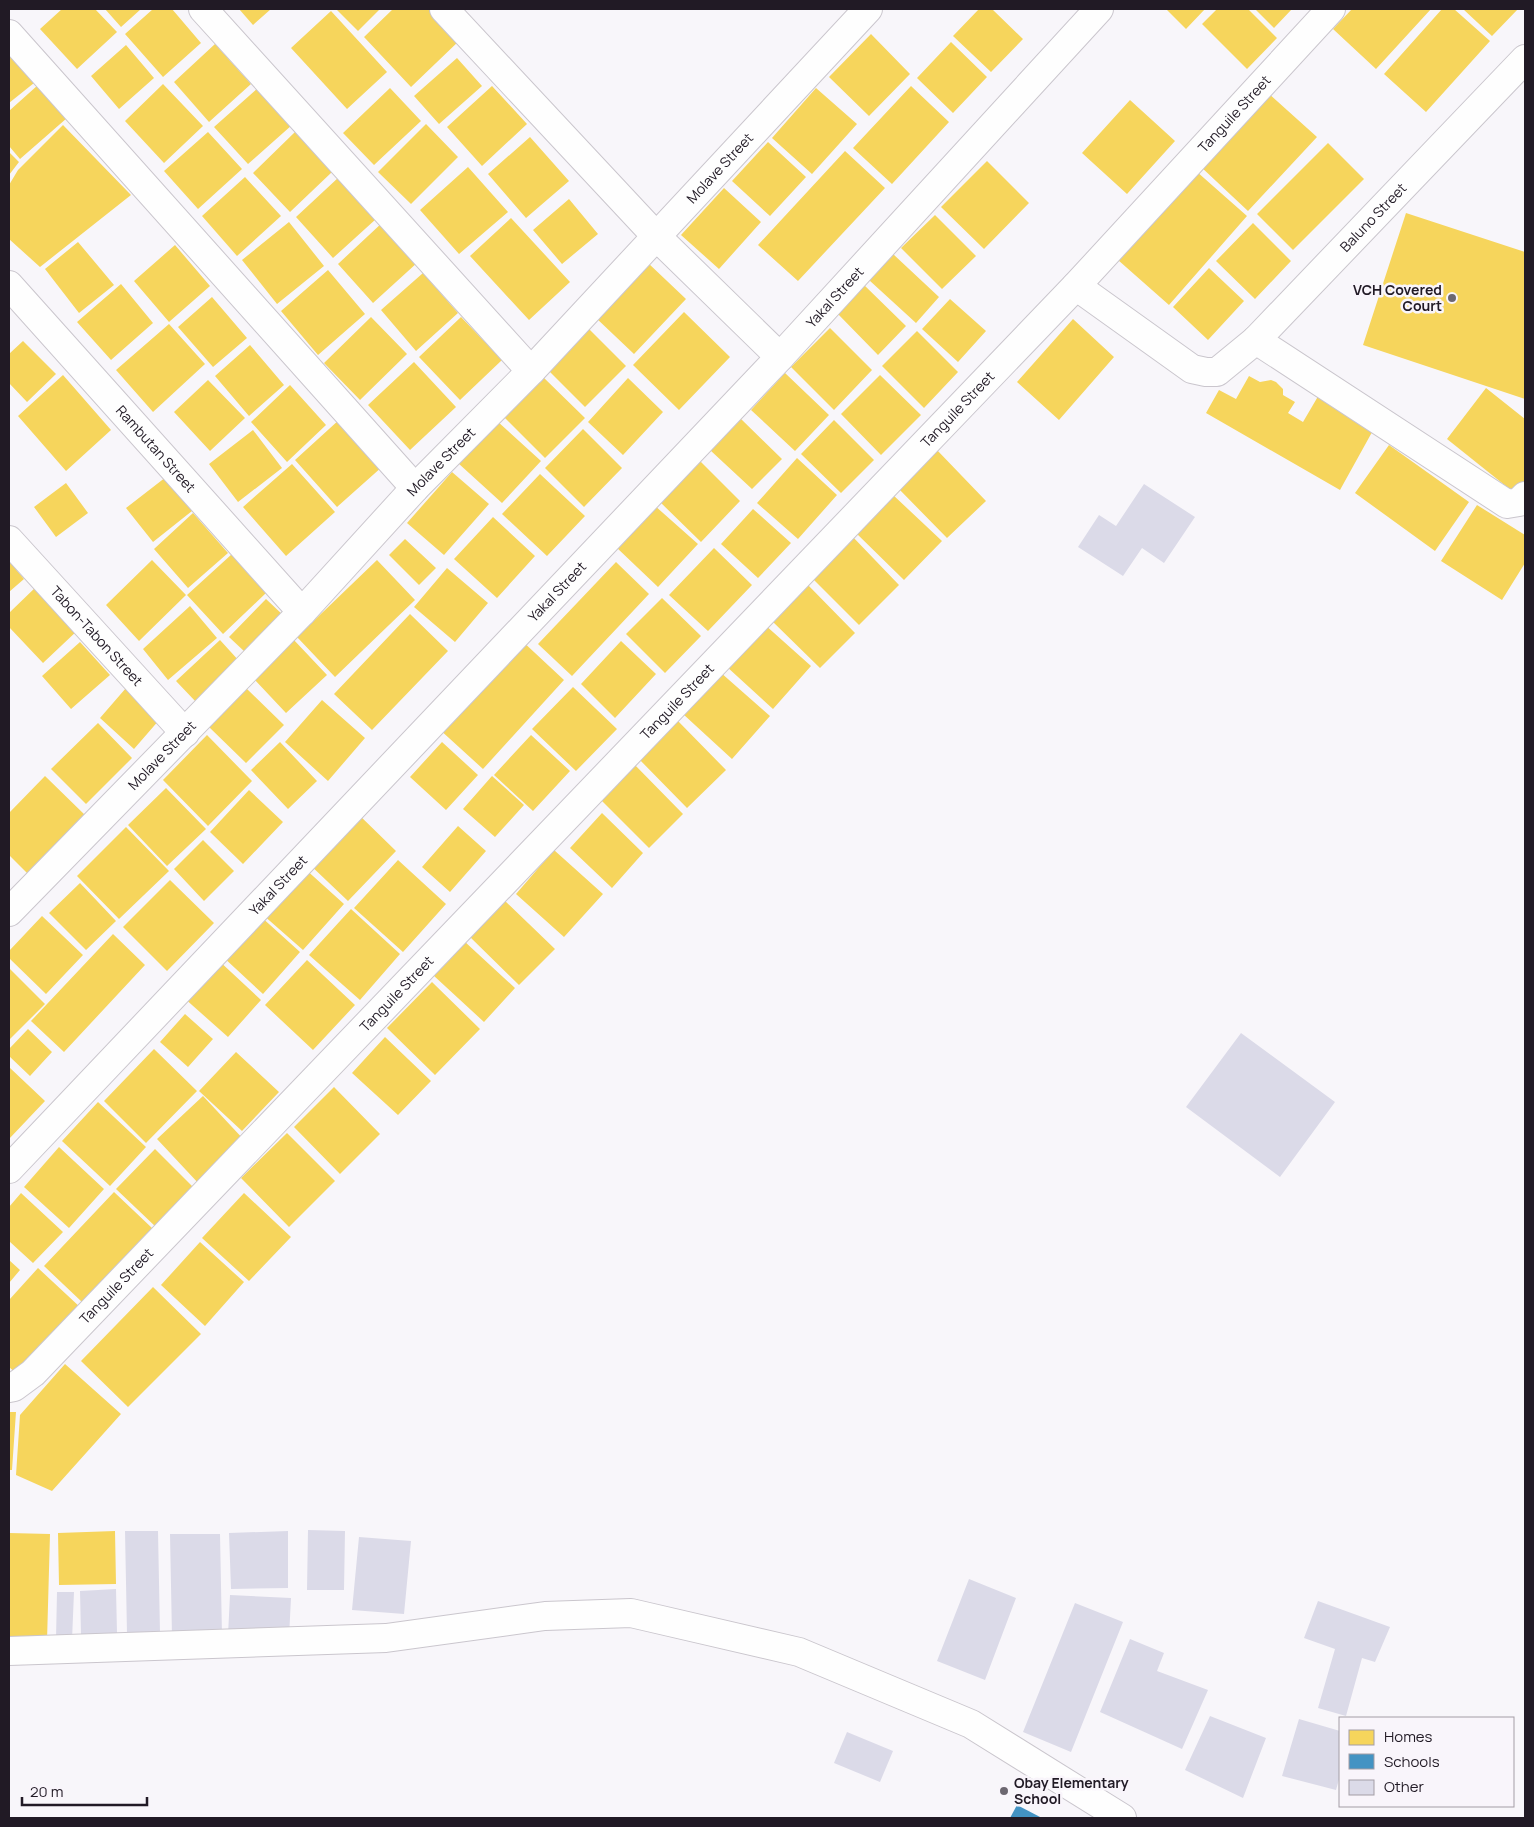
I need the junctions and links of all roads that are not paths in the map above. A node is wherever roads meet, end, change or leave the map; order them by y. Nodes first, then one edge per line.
1 (203, 9) edge
2 (444, 9) edge
3 (868, 9) edge
4 (1100, 9) edge
5 (1331, 9) edge
6 (9, 34) edge
7 (1525, 59) edge
8 (657, 238) junction
9 (9, 285) edge
10 (1076, 286) junction
11 (1256, 340) junction
12 (780, 357) junction
13 (531, 371) junction
14 (416, 488) junction
15 (1525, 496) edge
16 (9, 540) edge
17 (302, 612) junction
18 (185, 733) junction
19 (9, 912) edge
20 (9, 1169) edge
21 (12, 1387) edge
22 (9, 1651) edge
23 (1122, 1818) edge

1 - 13 street
2 - 8 street
3 - 8 street, Molave Street
4 - 12 street, Yakal Street
5 - 10 street, Tanguile Street
6 - 14 street
7 - 11 street, Baluno Street
8 - 12 street
8 - 13 street, Molave Street
9 - 17 street, Rambutan Street
10 - 11 street, Baluno Street
10 - 21 street, Tanguile Street
11 - 15 street
12 - 20 street, Yakal Street
13 - 14 street, Molave Street
14 - 17 street, Molave Street
16 - 18 street, Tabon-Tabon Street
17 - 18 street, Molave Street
18 - 19 street, Molave Street
22 - 23 street

